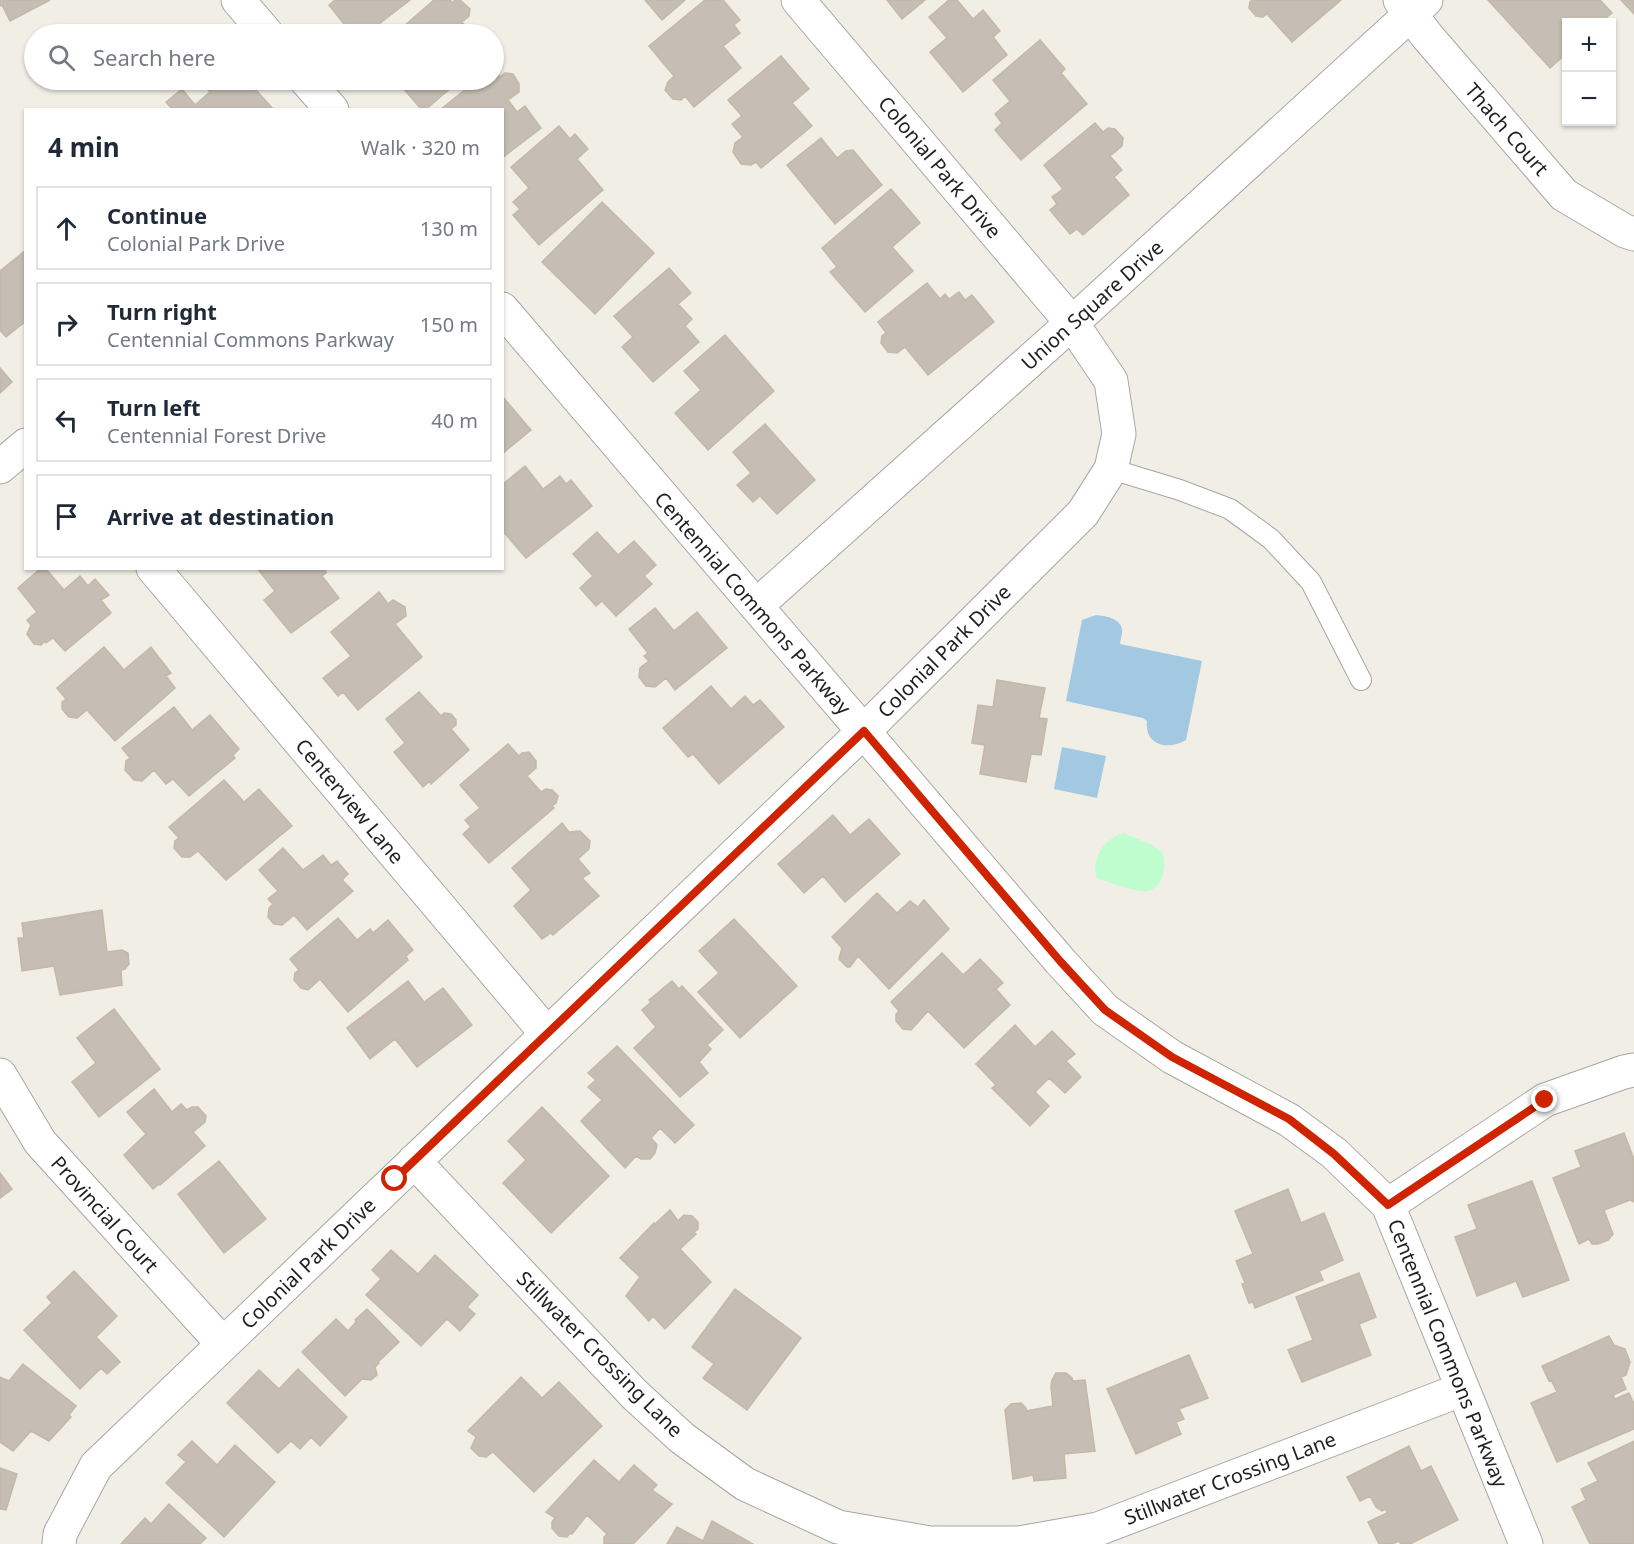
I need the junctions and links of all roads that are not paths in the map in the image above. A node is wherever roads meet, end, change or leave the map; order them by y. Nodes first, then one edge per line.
1 (238, 0) edge
2 (798, 0) edge
3 (1412, 5) edge
4 (258, 24) edge
5 (315, 90) edge
6 (330, 108) edge
7 (1634, 234) edge
8 (504, 311) edge
9 (1072, 323) junction
10 (24, 447) edge
11 (0, 467) edge
12 (1111, 469) junction
13 (155, 570) edge
14 (756, 606) junction
15 (1361, 680) dead end
16 (864, 731) junction
17 (547, 1034) junction
18 (1634, 1070) edge
19 (0, 1075) edge
20 (414, 1161) junction
21 (1388, 1205) junction
22 (223, 1344) junction
23 (1463, 1389) junction
24 (59, 1544) edge
25 (1526, 1544) edge

1 - 4 street
2 - 9 street, Colonial Park Drive
3 - 7 street, Thach Court
3 - 9 street, Union Square Drive
5 - 6 street
8 - 14 street, Centennial Commons Parkway
9 - 12 street, Colonial Park Drive
9 - 14 street, Union Square Drive
10 - 11 street
12 - 15 lane
12 - 16 street, Colonial Park Drive
13 - 17 street, Centerview Lane
14 - 16 street, Centennial Commons Parkway
16 - 17 street, Colonial Park Drive
16 - 21 street, Centennial Commons Parkway
17 - 20 street, Colonial Park Drive
18 - 21 street
19 - 22 street, Provincial Court
20 - 22 street, Colonial Park Drive
20 - 23 street, Stillwater Crossing Lane
21 - 23 street, Centennial Commons Parkway
22 - 24 street, Colonial Park Drive
23 - 25 street, Centennial Commons Parkway

